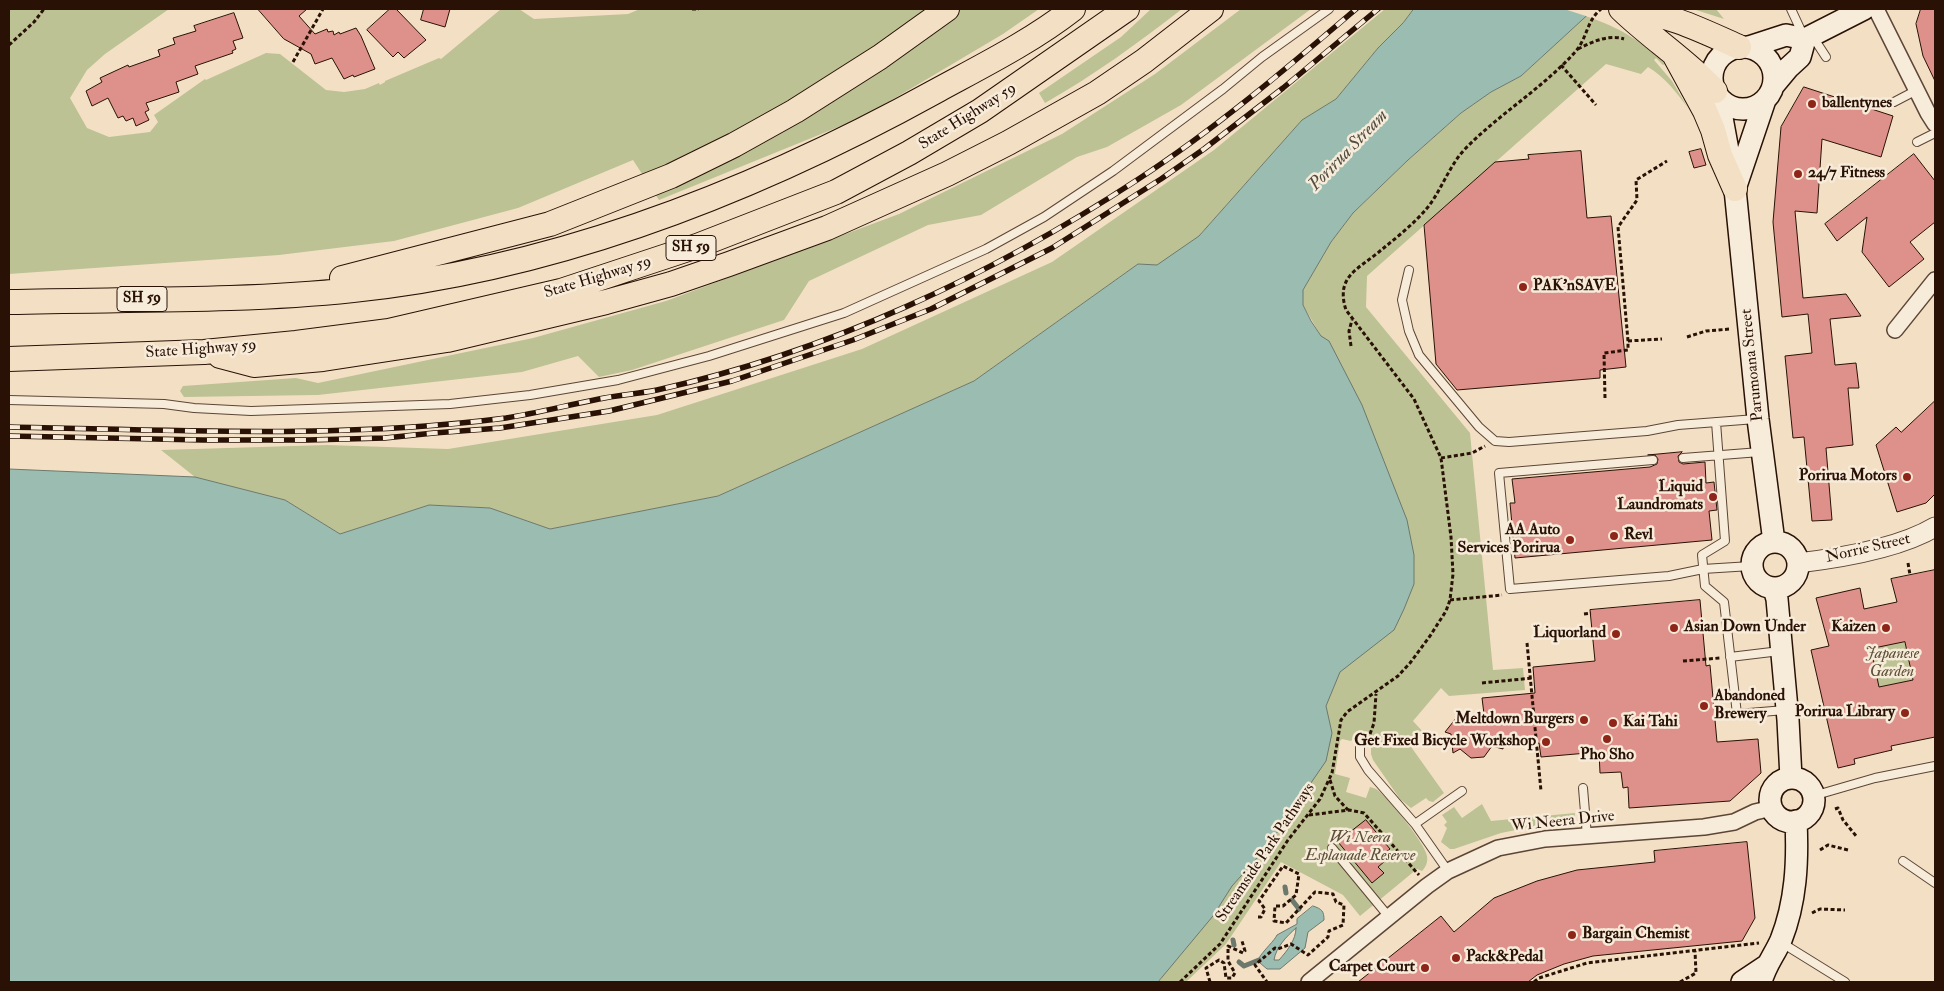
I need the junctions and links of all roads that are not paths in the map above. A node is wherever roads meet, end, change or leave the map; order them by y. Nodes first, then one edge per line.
1 (947, 9) edge
2 (1073, 9) edge
3 (1127, 9) edge
4 (1211, 9) edge
5 (1329, 9) edge
6 (1621, 9) edge
7 (1626, 9) edge
8 (1791, 9) edge
9 (1864, 9) edge
10 (1876, 9) edge
11 (1809, 37) junction
12 (1744, 47) junction
13 (1675, 56) junction
14 (1826, 57) dead end
15 (1916, 90) junction
16 (1716, 94) junction
17 (1769, 94) junction
18 (1894, 102) dead end
19 (1935, 124) edge
20 (1935, 133) edge
21 (1916, 142) dead end
22 (1735, 188) junction
23 (1409, 270) dead end
24 (1935, 280) edge
25 (275, 296) junction
26 (9, 302) edge
27 (1895, 330) dead end
28 (204, 352) junction
29 (9, 359) edge
30 (9, 400) edge
31 (1758, 419) junction
32 (1716, 422) junction
33 (1762, 452) junction
34 (1718, 455) junction
35 (1682, 458) dead end
36 (1653, 460) dead end
37 (1935, 527) edge
38 (1774, 542) junction
39 (1798, 563) junction
40 (1751, 566) junction
41 (1703, 569) junction
42 (1774, 589) junction
43 (1782, 651) junction
44 (1730, 657) junction
45 (1787, 710) junction
46 (1364, 740) road end
47 (1935, 766) edge
48 (1791, 778) junction
49 (1583, 788) dead end
50 (1462, 791) dead end
51 (1813, 796) junction
52 (1772, 808) junction
53 (1796, 821) junction
54 (1415, 824) junction
55 (1587, 836) junction
56 (1332, 848) dead end
57 (1903, 861) dead end
58 (1448, 872) junction
59 (1935, 883) edge
60 (1389, 917) junction
61 (1780, 942) junction
62 (1764, 974) edge
63 (1309, 982) edge
64 (1742, 982) edge
65 (1845, 982) edge

1 - 25 main road
2 - 25 main road, SH 59
3 - 28 main road, State Highway 59 / SH 59
4 - 28 main road
5 - 30 lane
6 - 13 main road
7 - 12 main road
8 - 11 lane
9 - 11 main road
10 - 15 street
11 - 12 main road
11 - 14 lane
11 - 17 main road, Parumoana Street
12 - 16 main road
12 - 17 main road
13 - 16 main road
13 - 22 main road
15 - 18 lane
15 - 19 street
16 - 17 main road
16 - 22 main road, Parumoana Street
17 - 22 main road, Parumoana Street
20 - 21 lane
22 - 31 main road, Parumoana Street
23 - 32 lane
24 - 27 street
25 - 26 main road, SH 59
28 - 29 main road, State Highway 59 / SH 59
31 - 32 lane
31 - 33 main road, Parumoana Street
32 - 34 lane
33 - 34 lane
33 - 38 main road, Parumoana Street
34 - 35 lane
34 - 41 lane
36 - 41 lane
37 - 39 street, Norrie Street
38 - 39 main road
38 - 40 main road
39 - 42 main road
40 - 41 lane
40 - 42 main road
41 - 44 lane
42 - 43 main road
43 - 44 lane
43 - 45 main road
44 - 45 lane
45 - 48 main road
46 - 54 lane
47 - 51 lane
48 - 51 main road
48 - 52 main road
49 - 55 lane
50 - 54 lane
51 - 53 main road
52 - 53 main road
52 - 55 street, Wi Neera Drive
53 - 61 main road
54 - 58 lane
55 - 58 street, Wi Neera Drive
56 - 60 lane
57 - 59 lane
58 - 60 street, Wi Neera Drive
60 - 63 street, Wi Neera Drive
61 - 62 main road
61 - 65 lane
62 - 64 main road

